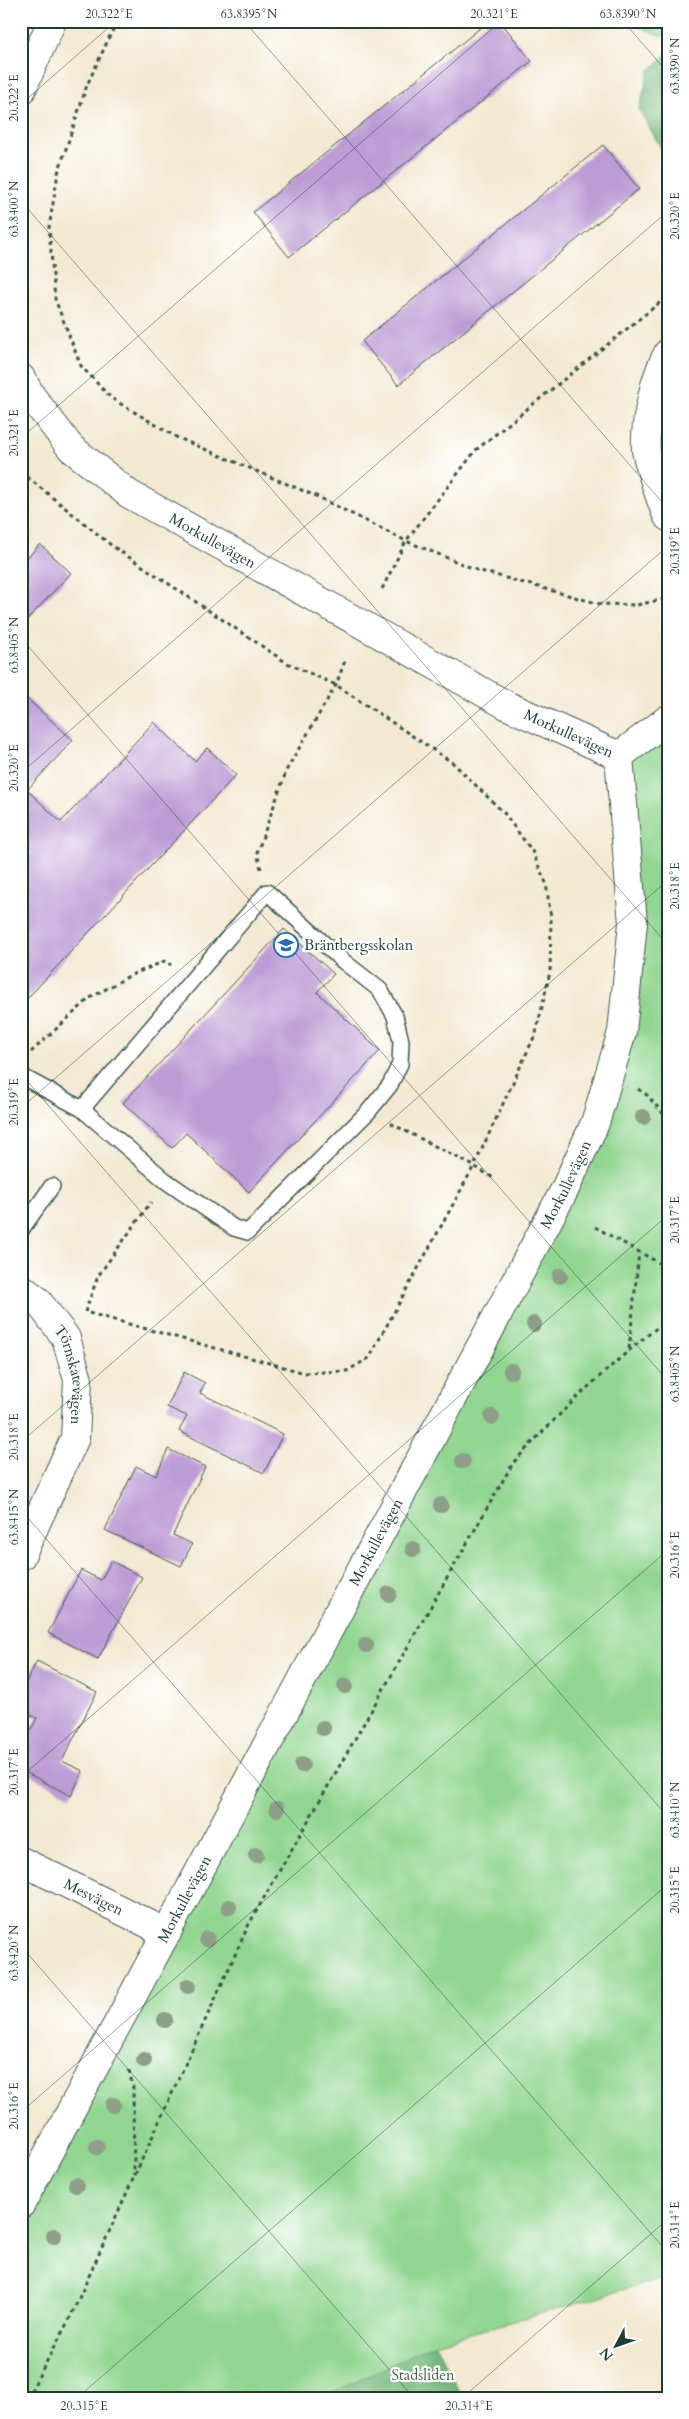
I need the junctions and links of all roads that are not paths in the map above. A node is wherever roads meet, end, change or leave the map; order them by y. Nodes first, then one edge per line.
1 (52, 21) edge
2 (21, 91) edge
3 (668, 353) edge
4 (21, 378) edge
5 (662, 480) edge
6 (668, 517) edge
7 (668, 719) edge
8 (619, 756) junction
9 (21, 1076) edge
10 (82, 1109) junction
11 (52, 1186) dead end
12 (21, 1230) edge
13 (21, 1288) edge
14 (21, 1556) edge
15 (21, 1861) edge
16 (167, 1933) junction
17 (21, 2204) edge

1 - 2 street
3 - 5 street
4 - 8 street, Morkullevägen
5 - 6 street
7 - 8 street
8 - 16 street, Morkullevägen
9 - 10 lane
10 - 10 lane
11 - 12 lane
13 - 14 street, Törnskatevägen
15 - 16 street, Mesvägen
16 - 17 street, Morkullevägen

